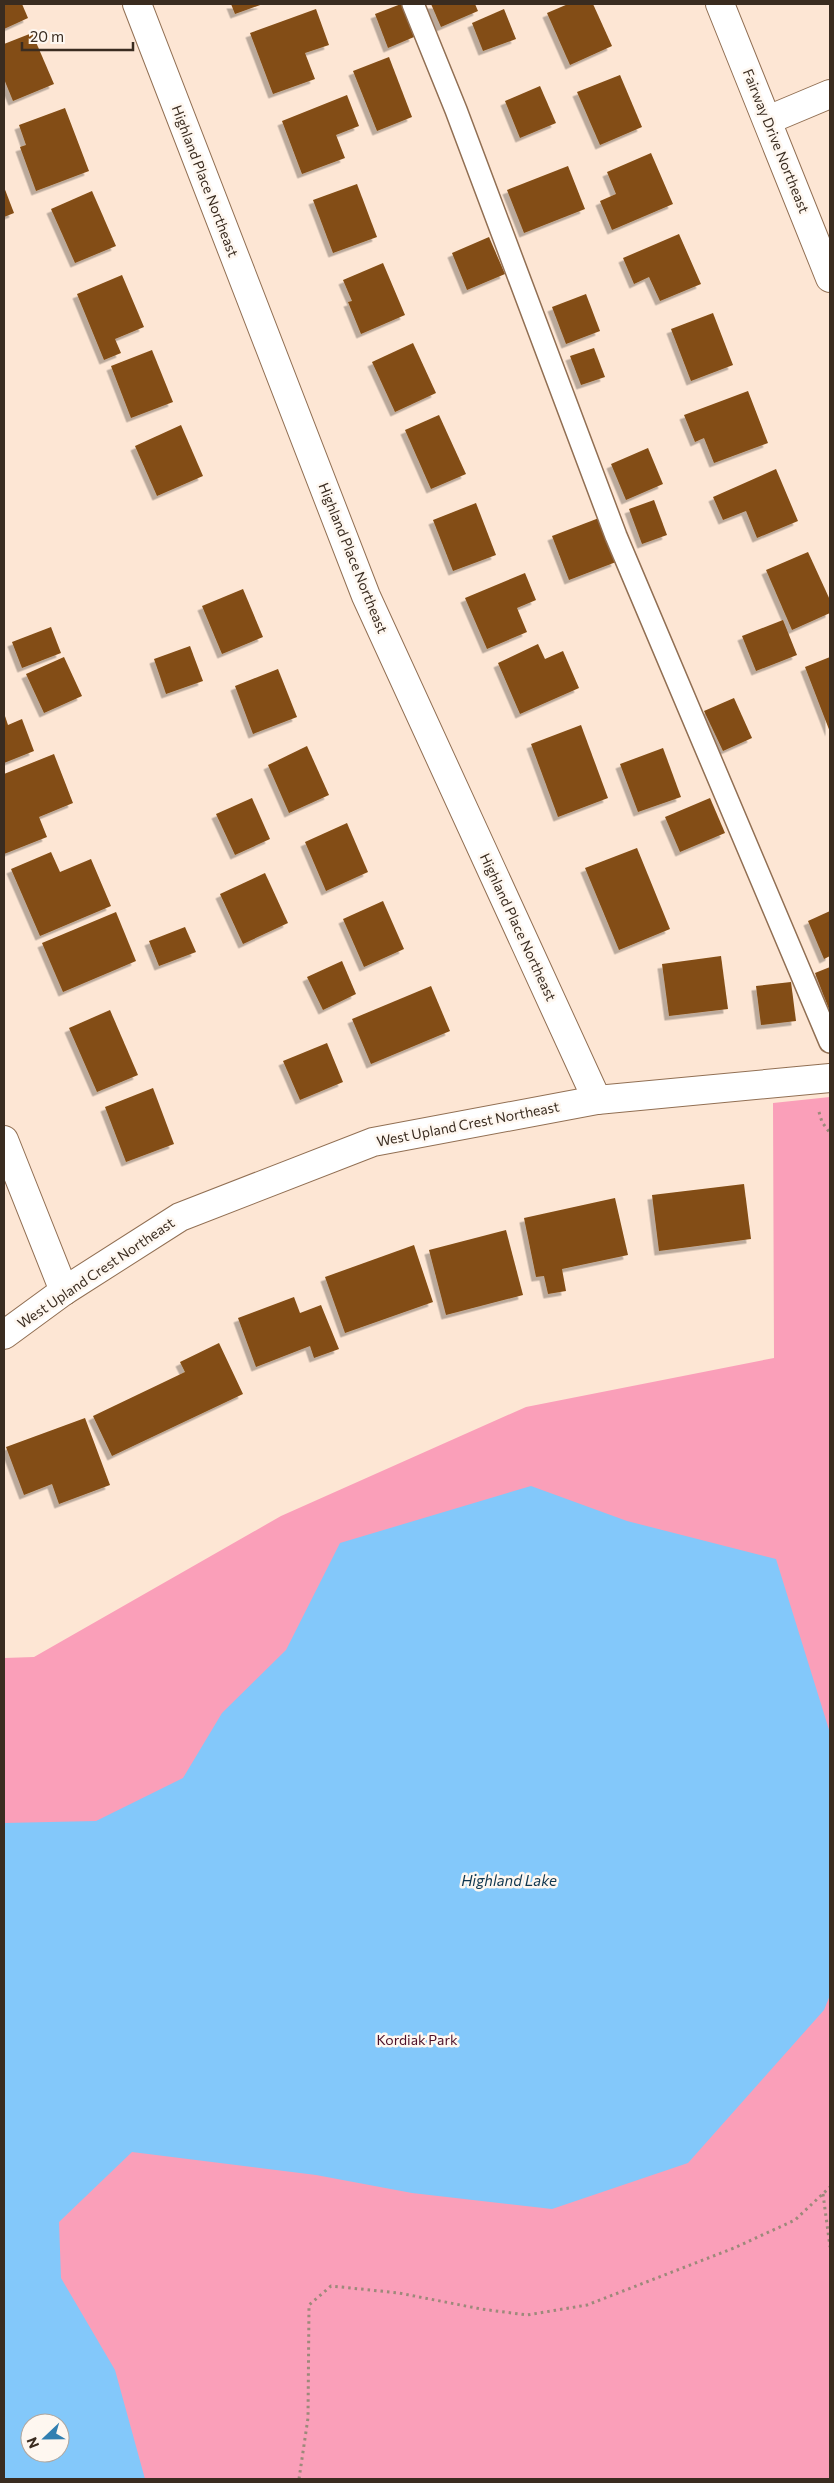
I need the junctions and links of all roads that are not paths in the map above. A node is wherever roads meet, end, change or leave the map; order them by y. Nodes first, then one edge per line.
1 (137, 4) edge
2 (413, 4) edge
3 (720, 4) edge
4 (830, 94) edge
5 (768, 120) junction
6 (830, 278) edge
7 (830, 1042) edge
8 (830, 1078) edge
9 (598, 1100) junction
10 (4, 1140) edge
11 (64, 1291) junction
12 (4, 1335) edge

1 - 9 street, Highland Place Northeast
2 - 7 lane
3 - 5 street, Fairway Drive Northeast
4 - 5 street
5 - 6 street, Fairway Drive Northeast
8 - 9 street, West Upland Crest Northeast
9 - 11 street, West Upland Crest Northeast
10 - 11 street
11 - 12 street, West Upland Crest Northeast

